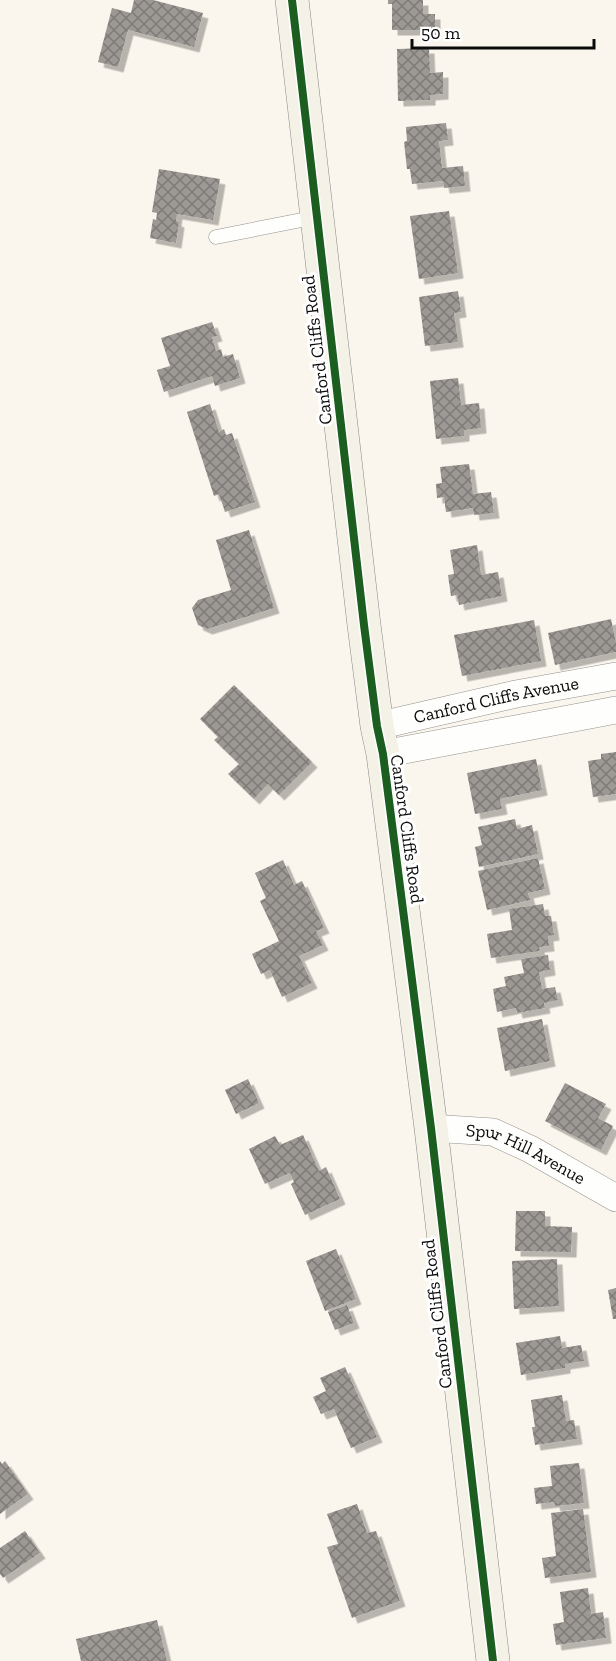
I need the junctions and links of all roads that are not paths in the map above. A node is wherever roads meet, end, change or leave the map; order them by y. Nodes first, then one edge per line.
1 (292, 0) edge
2 (317, 218) junction
3 (216, 237) dead end
4 (616, 676) edge
5 (616, 710) edge
6 (380, 740) junction
7 (431, 1128) junction
8 (616, 1198) edge
9 (493, 1661) edge

1 - 2 street, Canford Cliffs Road
2 - 3 lane
2 - 6 street, Canford Cliffs Road
4 - 6 street, Canford Cliffs Avenue
5 - 6 street, Canford Cliffs Avenue
6 - 7 street, Canford Cliffs Road
7 - 8 street, Spur Hill Avenue
7 - 9 street, Canford Cliffs Road

